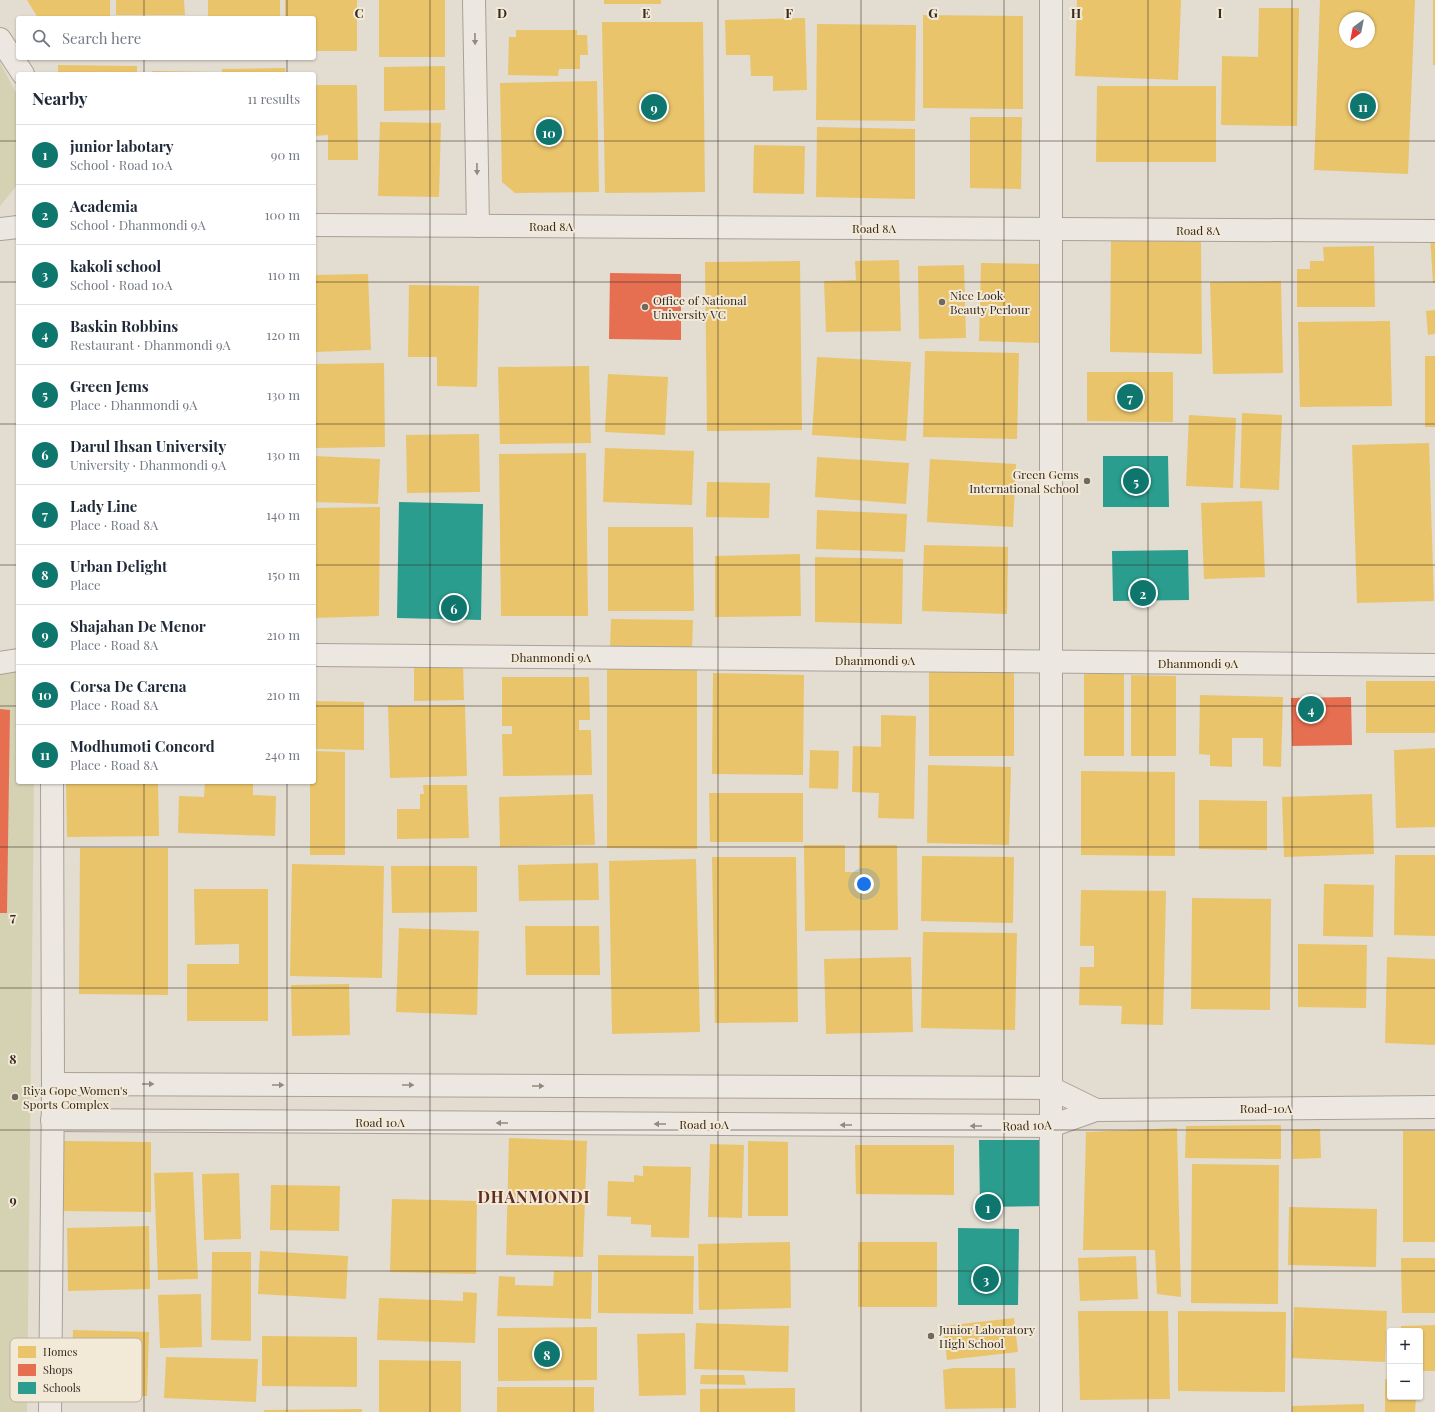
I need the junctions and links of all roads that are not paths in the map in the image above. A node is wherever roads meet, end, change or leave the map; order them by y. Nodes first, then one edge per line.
1 (474, 0) edge
2 (1051, 0) edge
3 (0, 37) edge
4 (22, 72) edge
5 (316, 225) edge
6 (478, 226) junction
7 (16, 227) edge
8 (0, 229) edge
9 (1051, 229) junction
10 (1435, 231) edge
11 (316, 655) edge
12 (16, 660) edge
13 (1051, 662) junction
14 (0, 664) edge
15 (1435, 665) edge
16 (52, 784) edge
17 (53, 1084) junction
18 (1051, 1088) junction
19 (1435, 1107) edge
20 (1096, 1110) junction
21 (52, 1120) junction
22 (1051, 1126) junction
23 (51, 1338) edge
24 (50, 1402) edge
25 (50, 1412) edge
26 (1051, 1412) edge

1 -> 6 street
2 - 9 street
3 - 4 street
5 - 6 street, Road 8A
6 - 9 street, Road 8A
7 - 8 street
9 - 10 street, Road 8A
9 - 13 street
11 - 13 street, Dhanmondi 9A
12 - 14 street
13 - 15 street, Dhanmondi 9A
13 - 18 street
16 - 17 street
17 -> 18 street
17 - 21 street
18 - 20 street
18 - 22 street
19 - 20 street, Road-10A
20 - 22 street, Road 10A
22 -> 21 street, Road 10A
21 - 23 street
22 - 26 street
24 - 25 street

